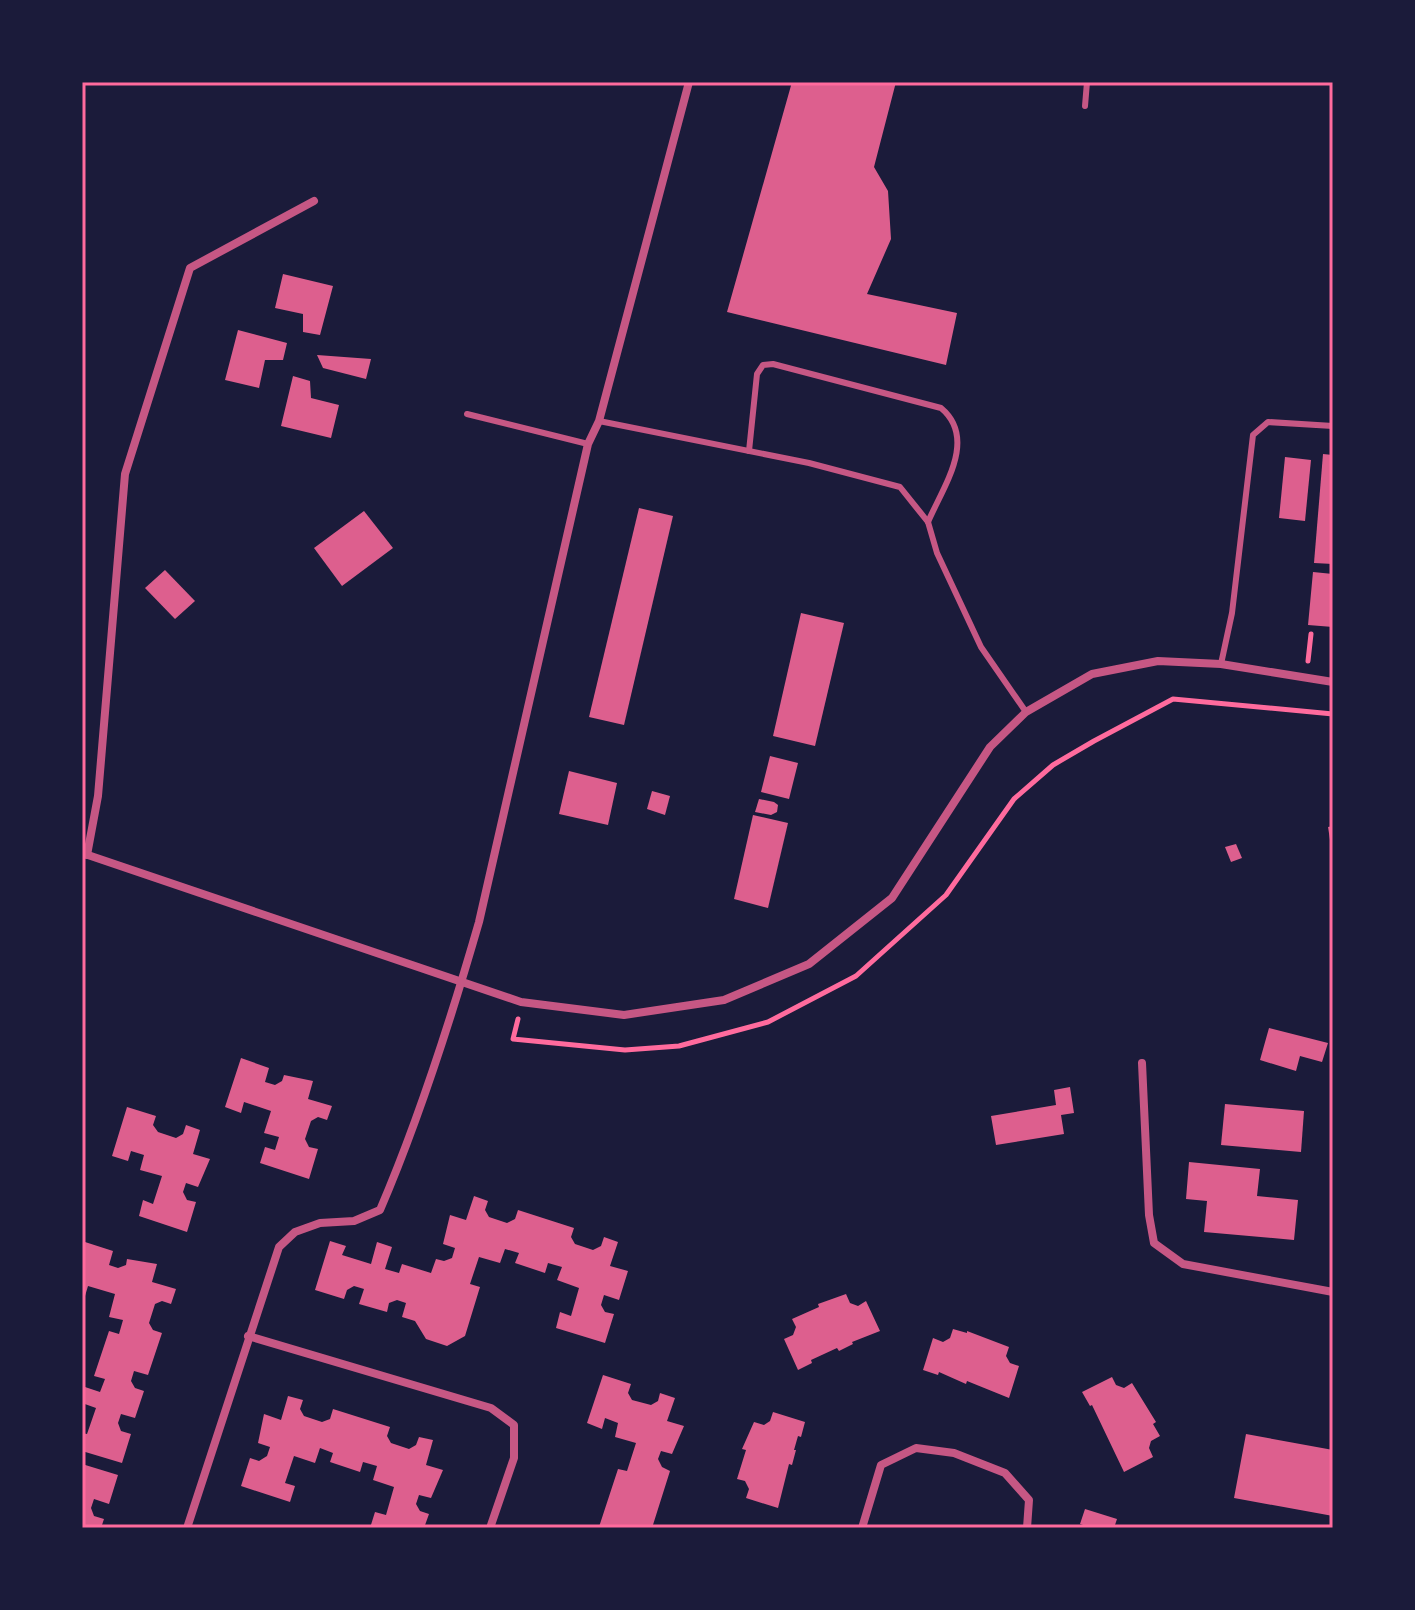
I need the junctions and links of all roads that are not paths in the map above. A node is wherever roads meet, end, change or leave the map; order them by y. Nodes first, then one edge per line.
1 (689, 82) edge
2 (1087, 82) edge
3 (1085, 106) dead end
4 (314, 201) dead end
5 (467, 414) dead end
6 (599, 421) junction
7 (1333, 426) edge
8 (588, 444) junction
9 (749, 451) junction
10 (928, 522) junction
11 (1221, 664) junction
12 (1333, 682) edge
13 (1026, 712) junction
14 (85, 854) edge
15 (462, 982) junction
16 (1142, 1063) dead end
17 (1333, 1292) edge
18 (248, 1336) junction
19 (187, 1528) edge
20 (490, 1528) edge
21 (862, 1528) edge
22 (1027, 1528) edge

1 - 6 street
2 - 3 lane
4 - 14 street
5 - 8 lane
6 - 8 street
6 - 9 lane
7 - 11 lane
8 - 15 street
9 - 10 lane
9 - 10 lane
10 - 13 lane
11 - 12 street
11 - 13 street
13 - 15 street
14 - 15 street
15 - 18 street
16 - 17 street
18 - 19 street
18 - 20 street
21 - 22 street

